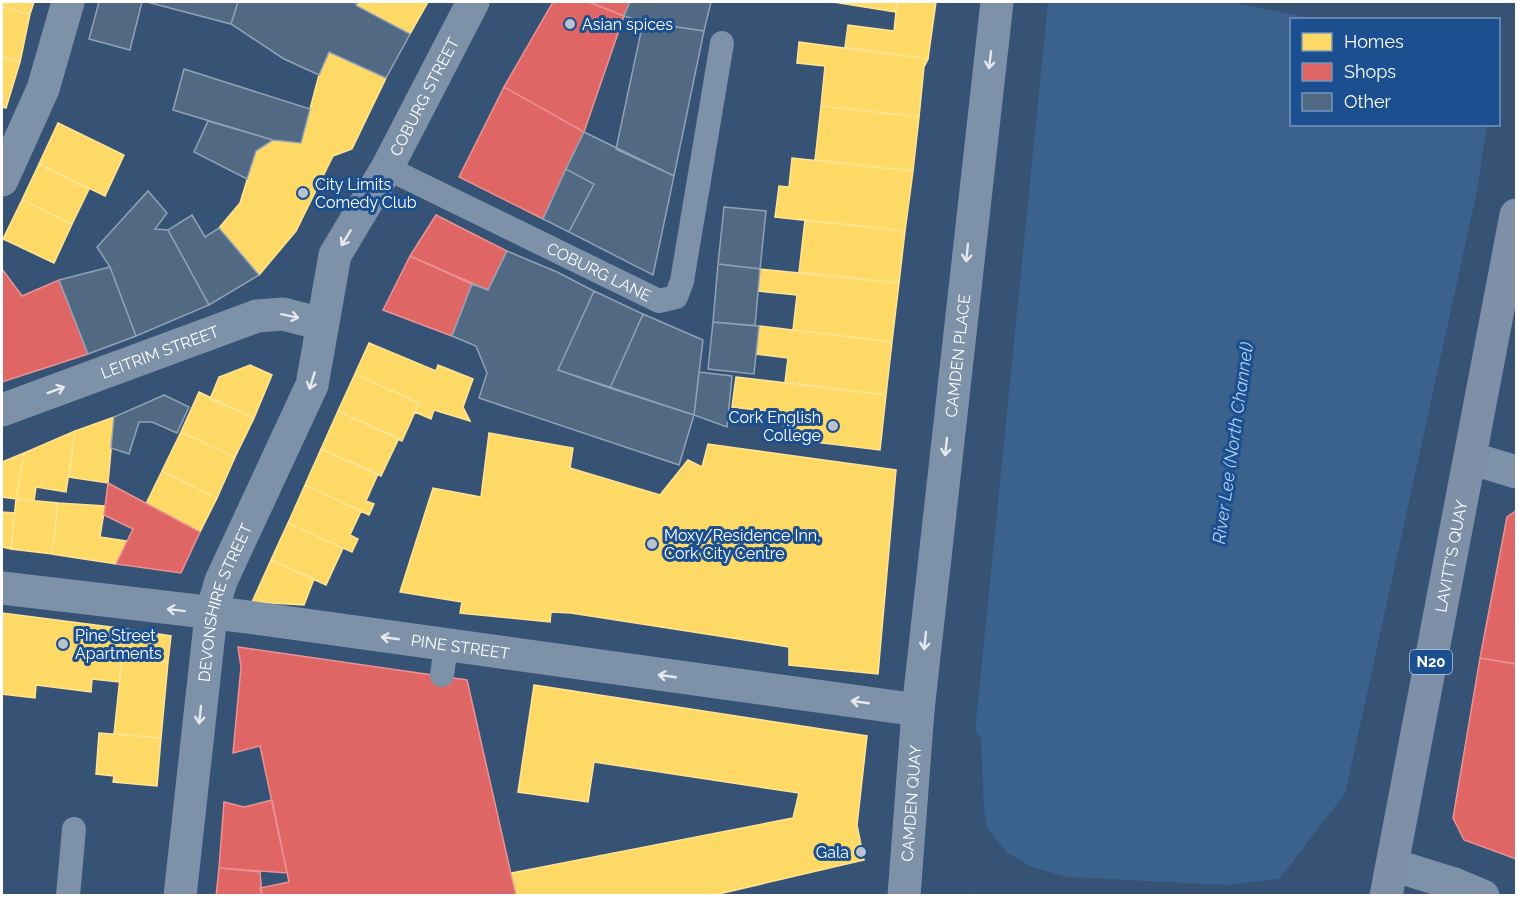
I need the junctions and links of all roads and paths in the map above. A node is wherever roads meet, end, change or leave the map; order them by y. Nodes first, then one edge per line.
1 (68, 2) edge
2 (473, 2) edge
3 (997, 2) edge
4 (722, 43) dead end
5 (387, 168) junction
6 (2, 180) edge
7 (1516, 215) edge
8 (322, 324) junction
9 (2, 410) edge
10 (1470, 458) junction
11 (1516, 472) edge
12 (2, 588) edge
13 (211, 615) junction
14 (918, 710) junction
15 (74, 829) dead end
16 (1389, 880) edge
17 (1463, 892) edge
18 (68, 896) edge
19 (180, 896) edge
20 (904, 896) edge

1 - 6 street
2 - 5 street, COBURG STREET
3 -> 14 street, CAMDEN PLACE
4 - 5 lane, COBURG LANE
5 -> 8 street, COBURG STREET
7 - 10 highway, LAVITT'S QUAY / N20
9 -> 8 street, LEITRIM STREET
8 -> 13 street, DEVONSHIRE STREET
10 - 11 street
10 - 16 highway, LAVITT'S QUAY / N20
13 -> 12 street, PINE STREET
14 -> 13 street, PINE STREET
13 -> 19 street, DEVONSHIRE STREET
14 - 20 street, CAMDEN QUAY
15 - 18 lane
16 - 17 street

